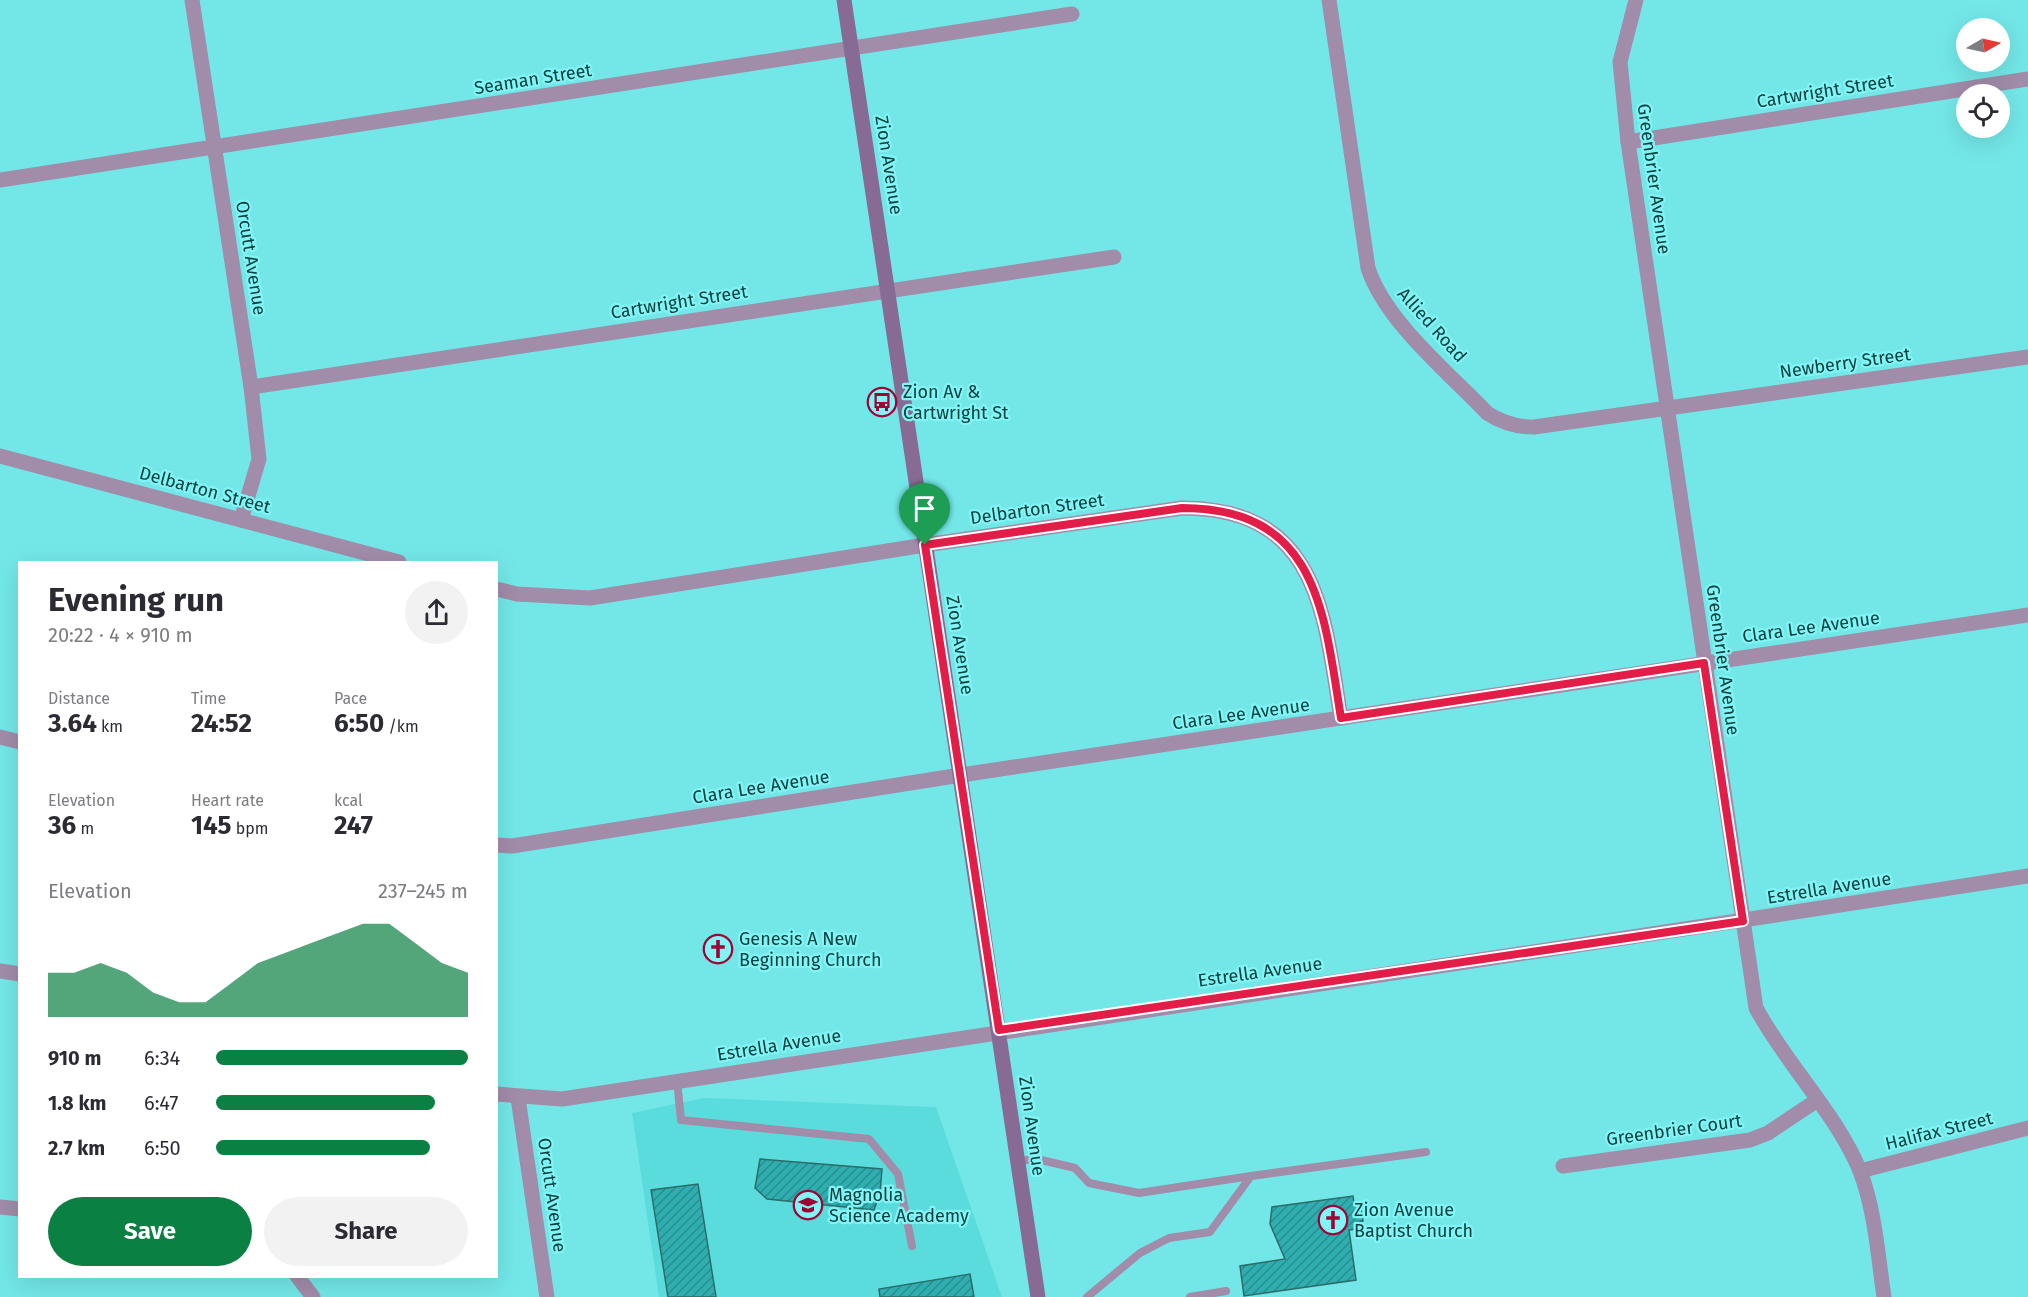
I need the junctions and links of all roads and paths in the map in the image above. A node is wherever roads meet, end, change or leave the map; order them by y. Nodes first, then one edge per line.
1 (192, 0) edge
2 (844, 0) edge
3 (1329, 0) edge
4 (1636, 0) edge
5 (1072, 14) dead end
6 (851, 49) junction
7 (2028, 79) edge
8 (1628, 142) junction
9 (214, 148) junction
10 (0, 180) edge
11 (1114, 256) dead end
12 (888, 290) junction
13 (2028, 357) edge
14 (251, 387) junction
15 (1667, 408) junction
16 (0, 456) edge
17 (241, 520) junction
18 (925, 545) junction
19 (395, 561) edge
20 (498, 589) edge
21 (2028, 615) edge
22 (1704, 663) junction
23 (1341, 718) junction
24 (0, 737) edge
25 (18, 742) edge
26 (961, 775) junction
27 (498, 845) edge
28 (2028, 876) edge
29 (1743, 921) junction
30 (0, 971) edge
31 (18, 974) edge
32 (999, 1030) junction
33 (677, 1080) junction
34 (498, 1094) edge
35 (518, 1098) junction
36 (1816, 1101) junction
37 (2028, 1128) edge
38 (1426, 1152) dead end
39 (1018, 1161) junction
40 (1563, 1166) dead end
41 (1860, 1171) junction
42 (1251, 1176) junction
43 (0, 1207) edge
44 (18, 1209) edge
45 (912, 1246) dead end
46 (299, 1278) edge
47 (1226, 1291) dead end
48 (313, 1297) edge
49 (546, 1297) edge
50 (1038, 1297) edge
51 (1087, 1297) edge
52 (1190, 1297) edge
53 (1884, 1297) edge

1 - 9 street, Orcutt Avenue
2 - 6 main road, Zion Avenue
3 - 15 street, Allied Road
4 - 8 street, Greenbrier Avenue
5 - 6 street, Seaman Street
6 - 9 street, Seaman Street
6 - 12 main road, Zion Avenue
7 - 8 street, Cartwright Street
8 - 15 street, Greenbrier Avenue
9 - 10 street, Seaman Street
9 - 14 street, Orcutt Avenue
11 - 12 street, Cartwright Street
12 - 14 street, Cartwright Street
12 - 18 main road, Zion Avenue
13 - 15 street, Newberry Street
14 - 17 street, Orcutt Avenue
15 - 22 street, Greenbrier Avenue
16 - 17 street, Delbarton Street
17 - 19 street, Delbarton Street
18 - 20 street, Delbarton Street
18 - 23 street, Delbarton Street
18 - 26 main road, Zion Avenue
21 - 22 street, Clara Lee Avenue
22 - 23 street, Clara Lee Avenue
22 - 29 street, Greenbrier Avenue
23 - 26 street, Clara Lee Avenue
24 - 25 street
26 - 27 street, Clara Lee Avenue
26 - 32 main road, Zion Avenue
28 - 29 street, Estrella Avenue
29 - 32 street, Estrella Avenue
29 - 36 street, Greenbrier Avenue
30 - 31 street
32 - 33 street, Estrella Avenue
32 - 39 main road, Zion Avenue
33 - 35 street, Estrella Avenue
33 - 45 lane
34 - 35 street, Estrella Avenue
35 - 49 street, Orcutt Avenue
36 - 40 street, Greenbrier Court
36 - 41 street, Greenbrier Avenue
37 - 41 street, Halifax Street
38 - 42 lane
39 - 42 lane
39 - 50 main road, Zion Avenue
41 - 53 street, Greenbrier Avenue
42 - 51 lane
43 - 44 street
46 - 48 street
47 - 52 lane

